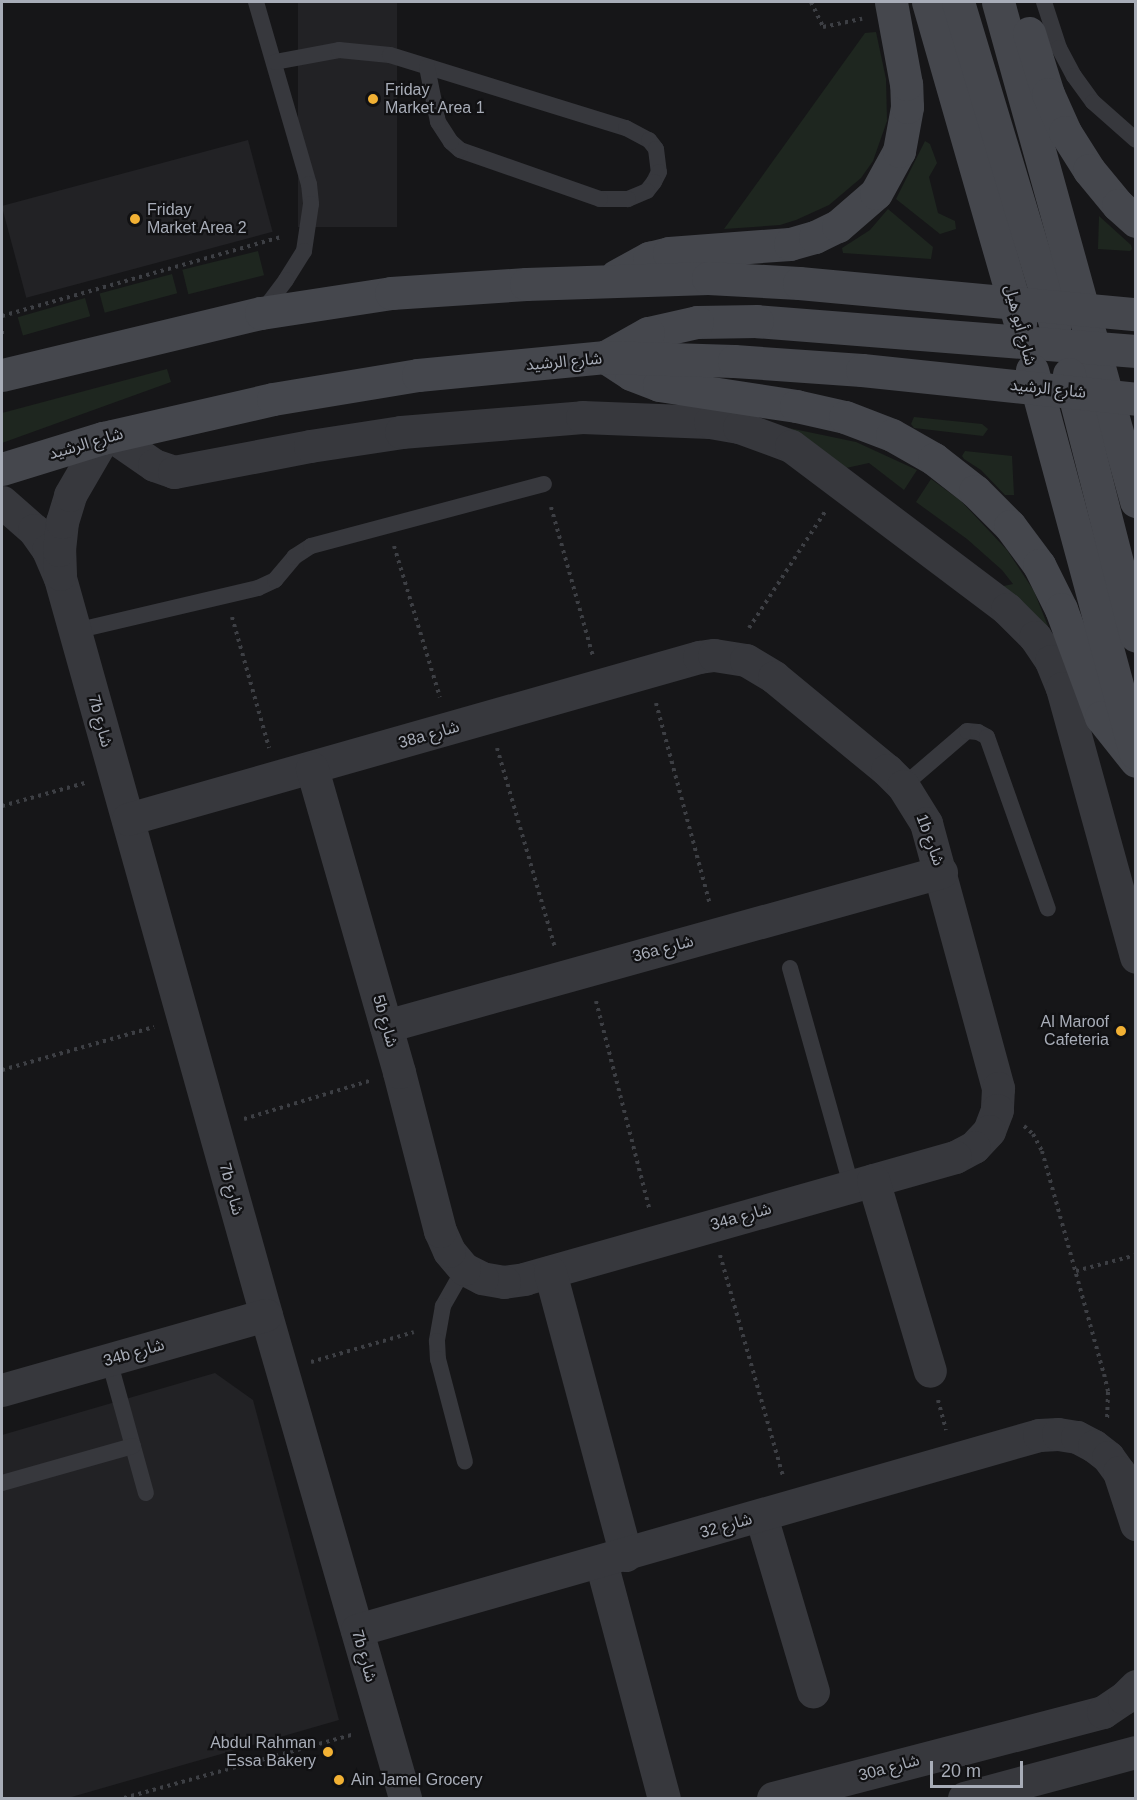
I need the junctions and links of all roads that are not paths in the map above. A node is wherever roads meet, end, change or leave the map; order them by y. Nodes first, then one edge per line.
1 (256, 2) edge
2 (928, 2) edge
3 (958, 2) edge
4 (998, 2) edge
5 (1020, 2) edge
6 (1044, 2) edge
7 (893, 7) edge
8 (275, 62) junction
9 (427, 67) junction
10 (1136, 140) edge
11 (1136, 221) edge
12 (607, 281) junction
13 (1015, 302) junction
14 (1050, 306) junction
15 (1084, 309) junction
16 (261, 312) junction
17 (1136, 314) edge
18 (1025, 341) junction
19 (1060, 344) junction
20 (1093, 347) junction
21 (1136, 351) edge
22 (605, 357) junction
23 (6, 370) edge
24 (1037, 388) junction
25 (1105, 396) edge
26 (108, 437) junction
27 (2, 469) edge
28 (544, 484) road end
29 (1136, 501) edge
30 (2, 502) edge
31 (60, 578) junction
32 (75, 632) junction
33 (1136, 636) edge
34 (730, 657) joint
35 (1136, 753) edge
36 (1136, 761) edge
37 (312, 768) junction
38 (903, 786) junction
39 (128, 819) junction
40 (941, 872) junction
41 (1048, 909) dead end
42 (1136, 957) edge
43 (790, 968) dead end
44 (386, 1026) junction
45 (997, 1110) joint
46 (862, 1183) junction
47 (464, 1269) junction
48 (550, 1272) junction
49 (266, 1316) junction
50 (109, 1360) junction
51 (930, 1371) road end
52 (2, 1390) edge
53 (133, 1446) junction
54 (465, 1462) dead end
55 (2, 1483) edge
56 (146, 1493) dead end
57 (761, 1516) junction
58 (1136, 1524) edge
59 (614, 1558) junction
60 (357, 1630) junction
61 (1136, 1686) edge
62 (813, 1691) dead end
63 (1136, 1752) edge
64 (405, 1798) edge
65 (664, 1798) edge
66 (773, 1798) edge
67 (964, 1798) edge

1 - 8 lane
2 - 13 main road, شارع أبو هيل
3 - 14 main road
4 - 15 main road
5 - 11 main road
6 - 10 lane
7 - 12 main road
8 - 9 lane
8 - 16 lane
9 - 9 lane
12 - 13 main road
12 - 16 main road
13 - 14 main road
13 - 18 main road, شارع أبو هيل
14 - 15 main road
14 - 19 main road
15 - 17 main road
15 - 20 main road
16 - 23 main road
18 - 19 main road
18 - 22 main road
18 - 24 main road, شارع أبو هيل
19 - 20 main road
19 - 25 main road
20 - 21 main road
20 - 25 main road
22 - 24 main road, شارع الرشيد
22 - 26 main road, شارع الرشيد
22 - 36 main road
24 - 25 main road, شارع الرشيد
24 - 35 main road, شارع أبو هيل
25 - 29 main road
25 - 33 main road
26 - 27 main road, شارع الرشيد
26 - 31 street, 7b شارع
26 - 42 street
28 - 32 lane
30 - 31 street, 7b شارع
31 - 32 street, 7b شارع
32 - 39 street, 7b شارع
34 - 37 street, 38a شارع
34 - 38 street, 1b شارع
37 - 39 street, 38a شارع
37 - 44 street, 5b شارع
38 - 40 street, 1b شارع
38 - 41 lane
39 - 49 street, 7b شارع
40 - 44 street, 36a شارع
40 - 45 street, 1b شارع
43 - 46 lane
44 - 47 street, 5b شارع
45 - 46 street, 34a شارع
46 - 48 street, 34a شارع
46 - 51 street
47 - 48 street, 34a شارع
47 - 54 lane
48 - 59 street
49 - 50 street, 34b شارع
49 - 60 street, 7b شارع
50 - 52 street, 34b شارع
50 - 53 lane
53 - 55 lane
53 - 56 lane
57 - 58 street, شارع 32
57 - 59 street, شارع 32
57 - 62 street
59 - 60 street, شارع 32
59 - 65 street
60 - 64 street, 7b شارع
61 - 66 street, 30a شارع
63 - 67 street

